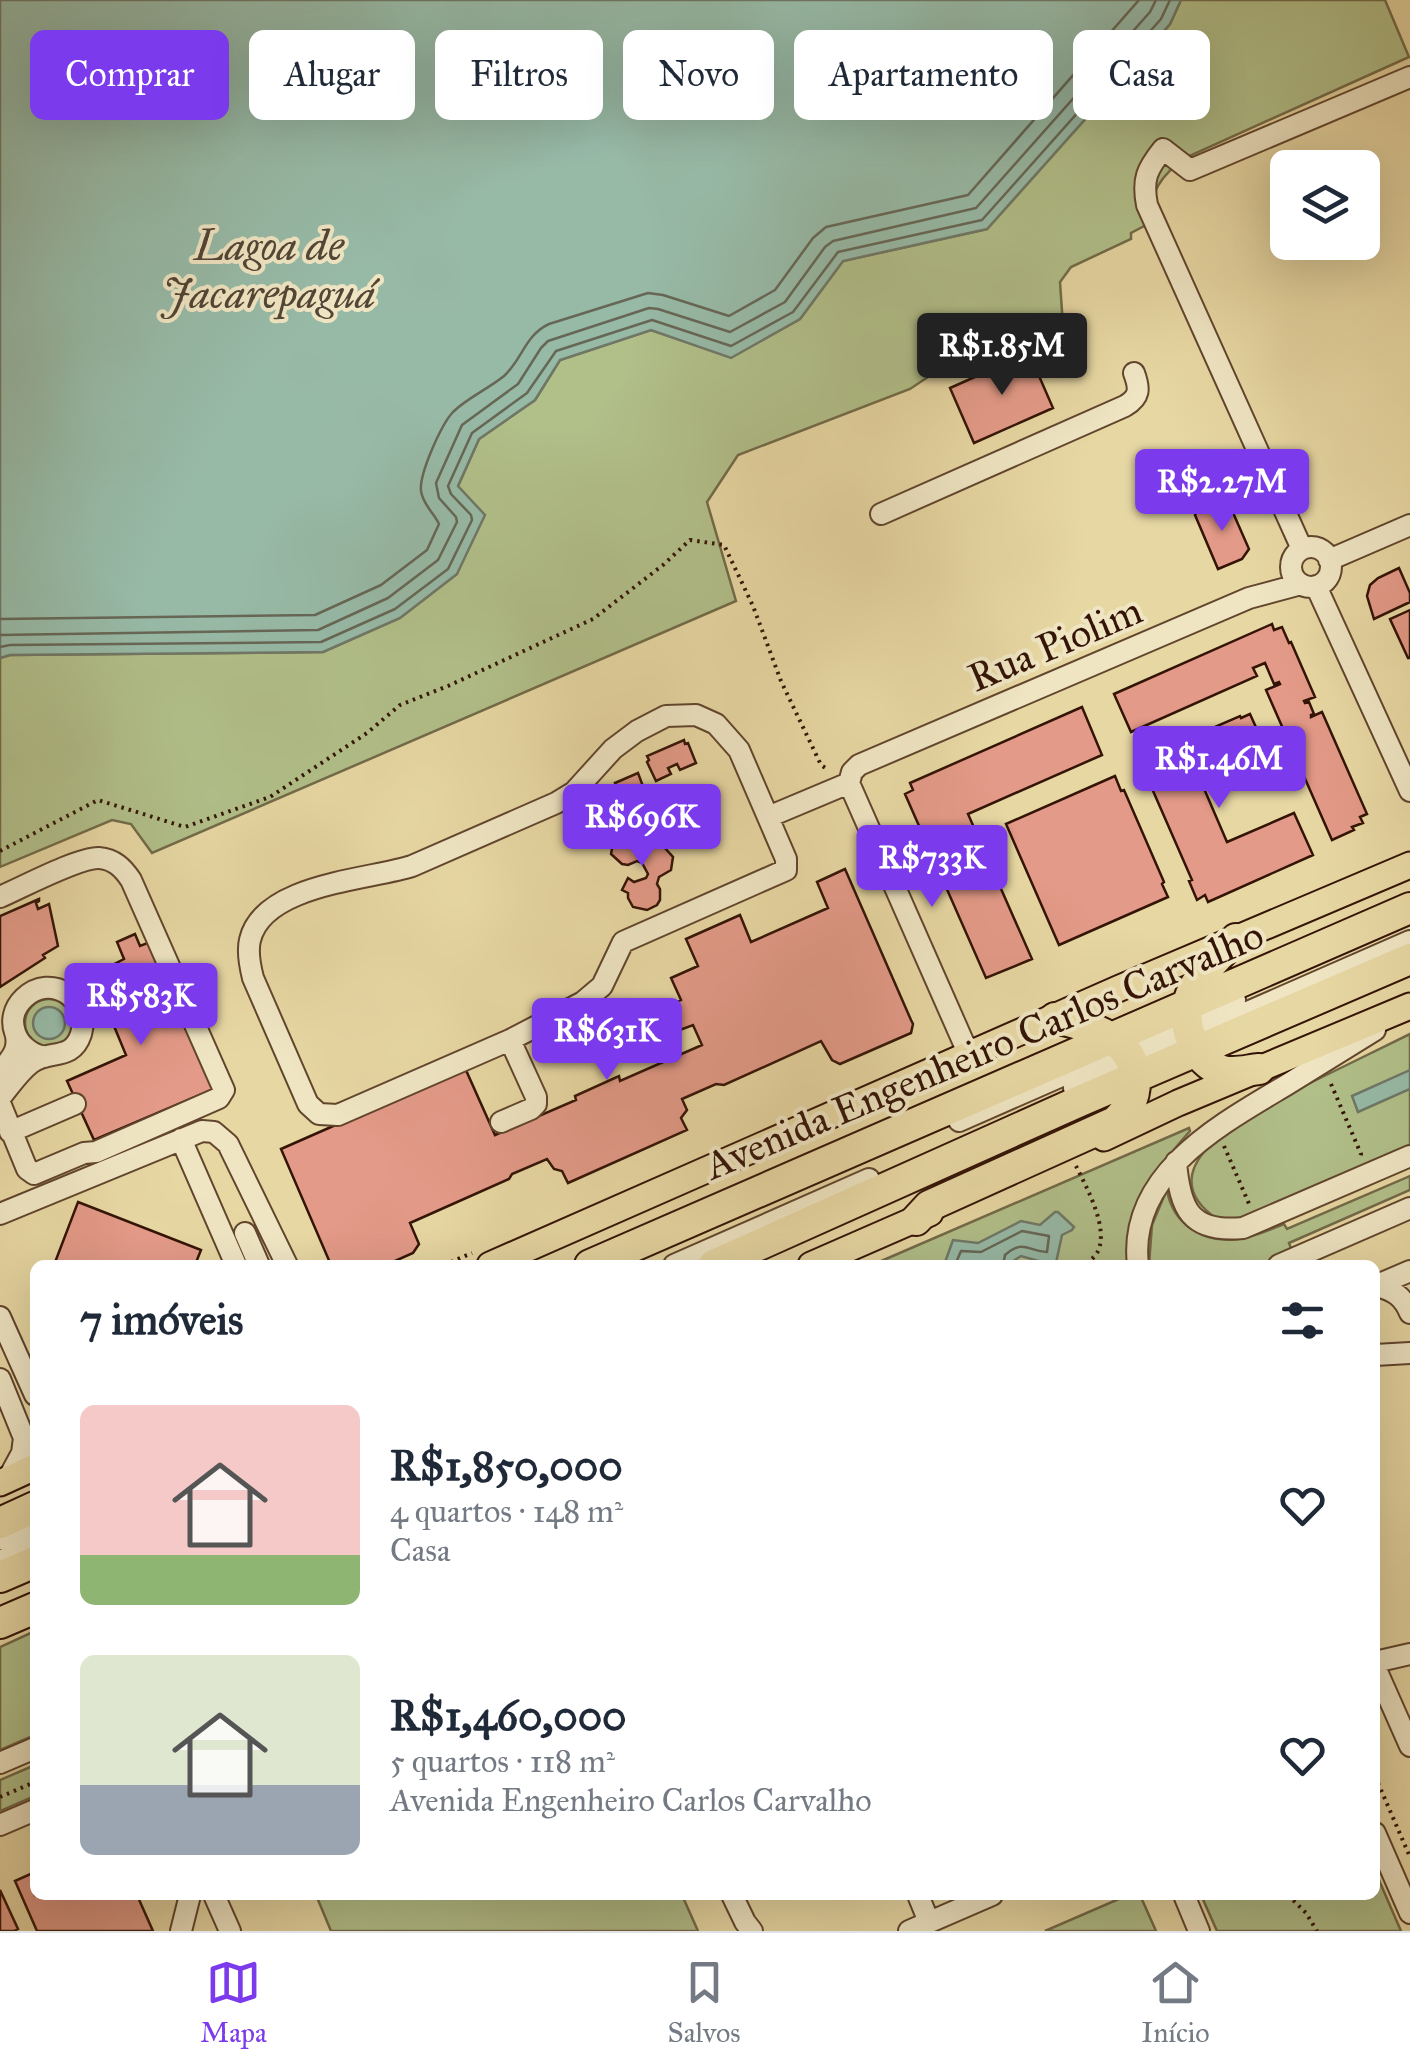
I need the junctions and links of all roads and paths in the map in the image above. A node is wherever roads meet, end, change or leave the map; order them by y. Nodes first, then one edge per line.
1 (1408, 83) edge
2 (1134, 373) dead end
3 (881, 514) dead end
4 (1410, 525) edge
5 (1302, 549) junction
6 (1329, 560) junction
7 (1308, 585) junction
8 (849, 783) junction
9 (1410, 791) edge
10 (768, 817) junction
11 (0, 851) edge
12 (1409, 863) edge
13 (0, 898) edge
14 (1410, 908) edge
15 (1410, 923) edge
16 (1236, 939) junction
17 (1410, 941) edge
18 (1410, 959) edge
19 (1410, 1006) edge
20 (1056, 1018) junction
21 (1190, 1028) junction
22 (16, 1036) junction
23 (510, 1040) junction
24 (968, 1055) junction
25 (1126, 1056) junction
26 (44, 1057) junction
27 (1260, 1068) junction
28 (0, 1072) edge
29 (1331, 1084) dead end
30 (0, 1100) edge
31 (75, 1104) dead end
32 (501, 1122) dead end
33 (10, 1132) junction
34 (181, 1139) junction
35 (1224, 1146) dead end
36 (1070, 1153) junction
37 (1410, 1156) edge
38 (1176, 1162) junction
39 (1362, 1176) junction
40 (1410, 1208) edge
41 (0, 1214) edge
42 (916, 1220) junction
43 (1257, 1222) junction
44 (245, 1234) dead end
45 (780, 1236) junction
46 (234, 1260) edge
47 (256, 1260) edge
48 (285, 1260) edge
49 (501, 1260) edge
50 (603, 1260) edge
51 (639, 1260) edge
52 (685, 1260) edge
53 (725, 1260) edge
54 (742, 1260) edge
55 (823, 1260) edge
56 (1090, 1260) edge
57 (1138, 1260) edge
58 (1290, 1260) edge
59 (1410, 1271) edge
60 (1380, 1284) edge
61 (1380, 1287) edge
62 (1410, 1313) edge
63 (0, 1318) edge
64 (1410, 1353) edge
65 (1380, 1355) edge
66 (0, 1378) edge
67 (30, 1384) edge
68 (30, 1468) edge
69 (4, 1481) edge
70 (30, 1509) edge
71 (0, 1522) edge
72 (30, 1526) edge
73 (0, 1540) edge
74 (30, 1547) edge
75 (0, 1561) edge
76 (30, 1564) edge
77 (0, 1578) edge
78 (30, 1610) edge
79 (0, 1624) edge
80 (1410, 1654) edge
81 (1380, 1663) edge
82 (1380, 1676) edge
83 (1410, 1746) edge
84 (30, 1750) edge
85 (0, 1763) edge
86 (30, 1784) edge
87 (1380, 1788) edge
88 (0, 1797) edge
89 (30, 1812) edge
90 (0, 1825) edge
91 (1380, 1845) edge
92 (1410, 1857) edge
93 (189, 1900) edge
94 (216, 1900) edge
95 (734, 1900) edge
96 (920, 1900) edge
97 (981, 1900) edge
98 (1186, 1900) edge
99 (1293, 1900) edge
100 (1410, 1914) edge
101 (930, 1922) junction
102 (747, 1928) edge
103 (180, 1931) edge
104 (230, 1931) edge
105 (909, 1931) edge
106 (1200, 1931) edge
107 (1317, 1931) edge

1 - 5 street
2 - 3 street
4 - 6 street
5 - 6 street
5 - 7 street
6 - 7 street
7 - 8 street, Rua Piolim
7 - 9 street
8 - 10 street, Rua Piolim
8 - 11 path
8 - 24 street
10 - 23 street
10 - 23 street
12 - 16 main road, Avenida Engenheiro Carlos Carvalho
13 - 33 street
14 - 21 highway, Avenida Engenheiro Carlos Carvalho
15 - 21 street
16 - 20 main road, Avenida Engenheiro Carlos Carvalho
16 - 21 highway
17 - 21 street
18 - 21 highway, Avenida Engenheiro Carlos Carvalho
19 - 27 main road
19 - 38 street
20 - 24 main road, Avenida Engenheiro Carlos Carvalho
20 - 25 highway
21 - 25 highway, Avenida Engenheiro Carlos Carvalho
21 - 25 highway, Avenida Engenheiro Carlos Carvalho
21 - 27 highway
22 - 26 street
22 - 26 street
22 - 28 street
23 - 32 street
24 - 49 main road, Avenida Engenheiro Carlos Carvalho
25 - 42 highway
25 - 45 highway, Avenida Engenheiro Carlos Carvalho
25 - 50 highway, Avenida Engenheiro Carlos Carvalho
25 - 51 street
25 - 52 street
26 - 30 street
27 - 36 main road
29 - 39 path
30 - 33 street
31 - 33 street
34 - 41 street
34 - 46 street
34 - 48 street
35 - 43 path
36 - 42 main road
36 - 56 path
37 - 39 street
38 - 43 street
38 - 57 street
39 - 43 street
40 - 58 street
42 - 55 main road
44 - 47 street
45 - 53 highway, Avenida Engenheiro Carlos Carvalho
45 - 54 highway
59 - 60 street
61 - 62 street
63 - 67 street
64 - 65 street
66 - 69 street
68 - 69 main road
70 - 71 highway
72 - 73 street
74 - 75 street
76 - 77 highway
78 - 79 highway
80 - 81 street
82 - 83 street
84 - 85 street
86 - 88 path
87 - 92 path
89 - 90 street
91 - 100 street
93 - 103 street
94 - 104 street
95 - 102 street
96 - 101 street
97 - 101 street
98 - 106 street
99 - 107 path
101 - 105 street

